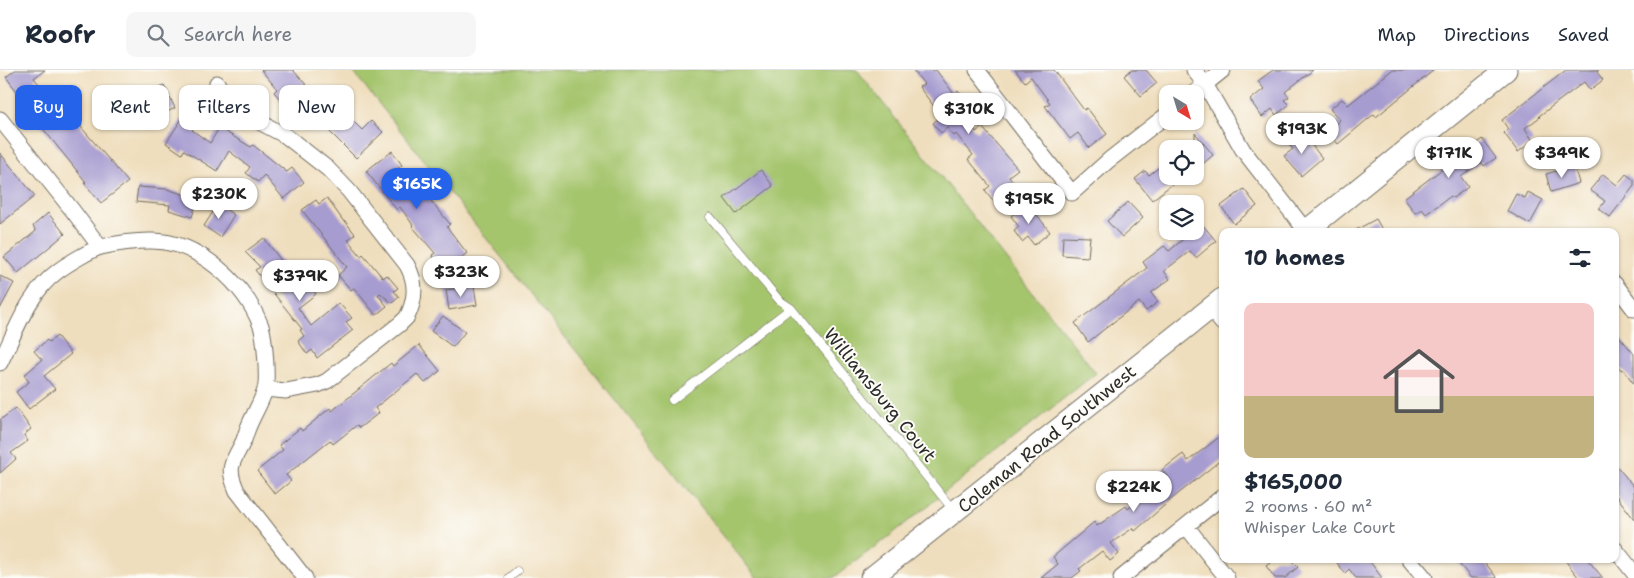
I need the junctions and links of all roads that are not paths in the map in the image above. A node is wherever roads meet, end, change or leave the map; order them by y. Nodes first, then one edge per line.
1 (977, 70) edge
2 (1194, 70) edge
3 (1223, 70) edge
4 (1506, 70) edge
5 (218, 83) dead end
6 (1205, 84) junction
7 (0, 119) edge
8 (1159, 121) edge
9 (710, 218) dead end
10 (1304, 228) edge
11 (1310, 228) edge
12 (100, 247) junction
13 (1619, 289) edge
14 (792, 308) junction
15 (1634, 309) edge
16 (1218, 310) edge
17 (0, 363) edge
18 (266, 389) junction
19 (672, 400) dead end
20 (1219, 499) edge
21 (955, 512) junction
22 (1186, 526) junction
23 (1619, 554) edge
24 (1412, 563) edge
25 (517, 571) dead end
26 (1634, 573) edge
27 (305, 578) edge
28 (508, 578) edge
29 (871, 578) edge
30 (1121, 578) edge
31 (1227, 578) edge
32 (1424, 578) edge

1 - 8 street
2 - 6 street
3 - 6 street
4 - 11 street
5 - 18 street
6 - 10 street
7 - 12 street
9 - 14 lane, Williamsburg Court
12 - 17 street
12 - 18 street
13 - 15 street
14 - 19 lane
14 - 21 lane, Williamsburg Court
16 - 21 street, Coleman Road Southwest
18 - 27 street
20 - 22 street
21 - 29 street, Coleman Road Southwest
22 - 30 street
22 - 31 street
23 - 26 street
24 - 32 street
25 - 28 lane

